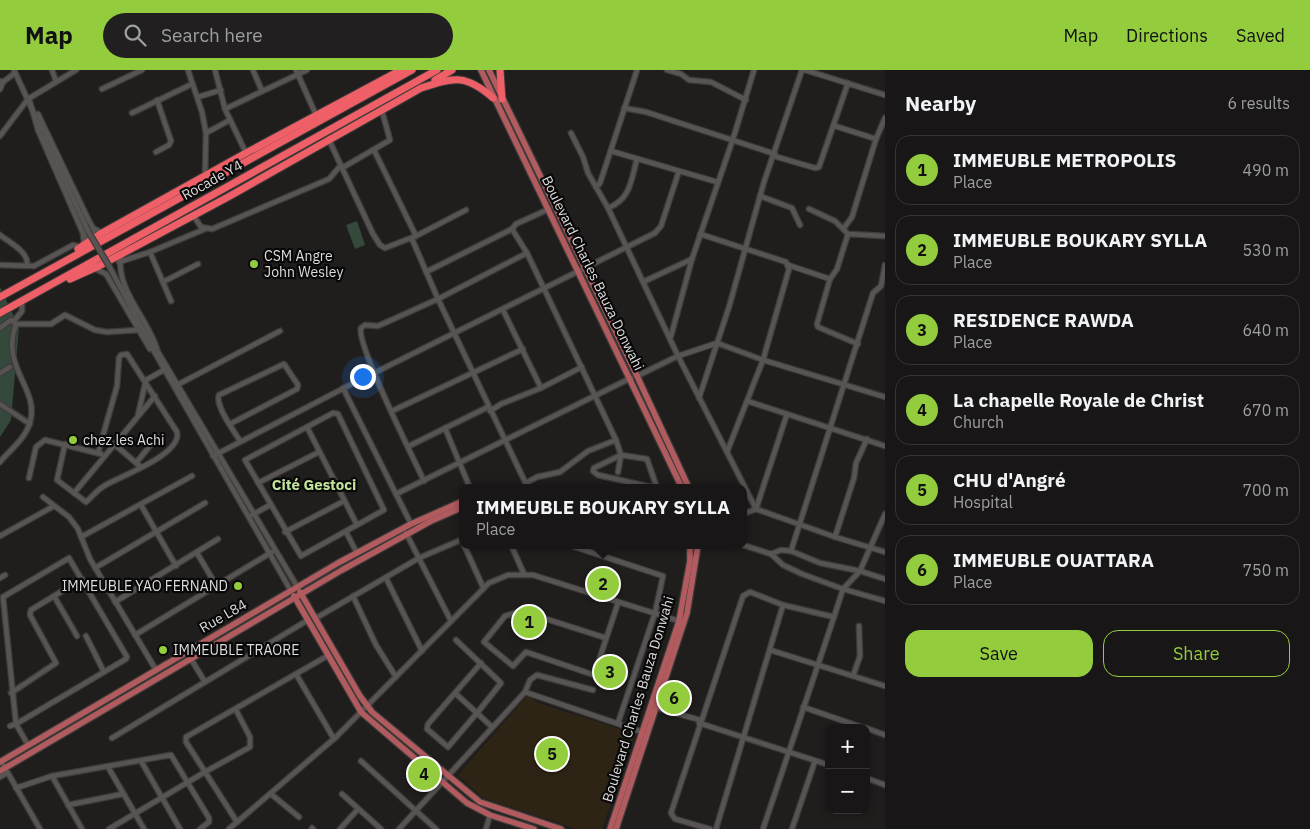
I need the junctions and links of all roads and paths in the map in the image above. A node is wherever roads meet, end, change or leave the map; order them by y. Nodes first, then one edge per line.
1 (52, 70) edge
2 (76, 70) edge
3 (142, 70) edge
4 (188, 70) edge
5 (215, 70) edge
6 (253, 70) edge
7 (308, 70) edge
8 (401, 70) edge
9 (412, 70) edge
10 (437, 70) edge
11 (452, 70) edge
12 (481, 70) edge
13 (489, 70) edge
14 (500, 70) edge
15 (637, 70) edge
16 (666, 70) edge
17 (754, 70) edge
18 (804, 70) edge
19 (15, 71) edge
20 (297, 72) edge
21 (682, 72) edge
22 (1, 81) edge
23 (56, 81) junction
24 (848, 83) junction
25 (192, 84) junction
26 (422, 88) junction
27 (0, 89) edge
28 (102, 89) dead end
29 (221, 90) junction
30 (262, 92) junction
31 (885, 94) edge
32 (198, 97) junction
33 (493, 98) junction
34 (502, 98) junction
35 (29, 100) junction
36 (158, 100) junction
37 (746, 100) junction
38 (624, 108) junction
39 (225, 109) junction
40 (382, 111) junction
41 (132, 112) dead end
42 (316, 115) junction
43 (885, 118) edge
44 (230, 120) junction
45 (835, 126) junction
46 (571, 132) dead end
47 (206, 134) junction
48 (0, 136) edge
49 (876, 138) junction
50 (733, 139) junction
51 (329, 140) junction
52 (374, 150) junction
53 (611, 151) junction
54 (156, 152) dead end
55 (246, 153) junction
56 (774, 155) junction
57 (637, 159) junction
58 (342, 167) junction
59 (678, 171) junction
60 (205, 176) junction
61 (717, 182) junction
62 (596, 187) junction
63 (760, 196) junction
64 (555, 206) junction
65 (608, 208) junction
66 (548, 209) junction
67 (809, 209) dead end
68 (466, 210) dead end
69 (193, 215) junction
70 (800, 225) dead end
71 (94, 228) junction
72 (844, 228) junction
73 (205, 229) junction
74 (512, 230) junction
75 (102, 232) junction
76 (83, 233) junction
77 (700, 234) junction
78 (848, 234) junction
79 (0, 236) edge
80 (885, 236) edge
81 (414, 238) junction
82 (626, 246) junction
83 (81, 247) junction
84 (745, 248) junction
85 (150, 252) junction
86 (527, 253) junction
87 (120, 258) junction
88 (692, 259) junction
89 (198, 264) dead end
90 (788, 264) junction
91 (0, 265) edge
92 (27, 265) junction
93 (885, 265) edge
94 (94, 268) junction
95 (586, 268) junction
96 (426, 272) junction
97 (579, 272) junction
98 (41, 273) junction
99 (106, 274) junction
100 (119, 274) junction
101 (830, 279) junction
102 (163, 282) junction
103 (643, 282) junction
104 (50, 285) junction
105 (544, 289) junction
106 (0, 297) edge
107 (438, 299) junction
108 (22, 301) junction
109 (172, 301) dead end
110 (503, 310) junction
111 (0, 313) edge
112 (15, 323) junction
113 (0, 328) edge
114 (138, 330) junction
115 (280, 331) dead end
116 (454, 334) junction
117 (670, 336) junction
118 (717, 343) junction
119 (858, 344) junction
120 (523, 349) junction
121 (156, 354) junction
122 (678, 356) junction
123 (763, 360) junction
124 (10, 367) junction
125 (582, 368) junction
126 (164, 370) junction
127 (0, 373) edge
128 (472, 373) junction
129 (373, 374) junction
130 (634, 377) junction
131 (146, 380) junction
132 (177, 384) junction
133 (844, 385) junction
134 (343, 388) junction
135 (541, 388) junction
136 (885, 389) edge
137 (155, 396) junction
138 (596, 396) junction
139 (884, 397) edge
140 (699, 398) junction
141 (747, 401) junction
142 (0, 404) edge
143 (489, 409) junction
144 (392, 411) junction
145 (787, 414) junction
146 (137, 416) junction
147 (30, 424) junction
148 (230, 424) junction
149 (830, 427) junction
150 (307, 428) junction
151 (445, 428) junction
152 (157, 437) dead end
153 (867, 439) junction
154 (616, 440) junction
155 (240, 441) junction
156 (505, 441) junction
157 (65, 444) junction
158 (114, 444) junction
159 (409, 446) junction
160 (885, 446) edge
161 (319, 452) junction
162 (727, 452) junction
163 (98, 453) junction
164 (215, 454) junction
165 (105, 455) junction
166 (620, 455) junction
167 (0, 462) edge
168 (461, 462) junction
169 (136, 463) junction
170 (141, 467) junction
171 (618, 472) dead end
172 (192, 476) dead end
173 (29, 478) dead end
174 (424, 481) junction
175 (258, 483) junction
176 (469, 484) edge
177 (526, 484) edge
178 (529, 484) edge
179 (641, 484) edge
180 (656, 484) edge
181 (680, 484) edge
182 (687, 484) edge
183 (743, 484) edge
184 (747, 491) edge
185 (74, 493) junction
186 (396, 494) junction
187 (43, 497) dead end
188 (344, 501) junction
189 (206, 503) dead end
190 (459, 503) edge
191 (141, 505) junction
192 (270, 505) junction
193 (54, 506) junction
194 (459, 509) edge
195 (756, 509) junction
196 (747, 512) edge
197 (885, 514) edge
198 (251, 516) junction
199 (412, 524) junction
200 (357, 525) junction
201 (800, 526) junction
202 (405, 531) junction
203 (285, 532) junction
204 (346, 532) junction
205 (157, 533) junction
206 (0, 536) edge
207 (81, 537) junction
208 (835, 537) junction
209 (218, 539) dead end
210 (459, 542) edge
211 (747, 546) edge
212 (870, 548) junction
213 (466, 549) edge
214 (513, 549) edge
215 (581, 549) edge
216 (689, 549) edge
217 (697, 549) edge
218 (791, 551) junction
219 (272, 552) junction
220 (885, 552) edge
221 (197, 553) junction
222 (357, 553) junction
223 (771, 554) junction
224 (419, 558) junction
225 (176, 566) junction
226 (95, 568) junction
227 (860, 571) junction
228 (524, 574) junction
229 (386, 578) junction
230 (82, 579) junction
231 (885, 579) edge
232 (216, 585) junction
233 (483, 587) junction
234 (298, 588) junction
235 (844, 589) junction
236 (291, 592) junction
237 (302, 594) junction
238 (54, 596) junction
239 (353, 596) junction
240 (295, 598) junction
241 (885, 601) edge
242 (115, 602) junction
243 (618, 603) junction
244 (783, 605) junction
245 (655, 613) junction
246 (834, 617) junction
247 (316, 618) junction
248 (308, 620) junction
249 (451, 621) junction
250 (678, 621) junction
251 (859, 626) dead end
252 (134, 635) junction
253 (77, 636) dead end
254 (86, 636) dead end
255 (606, 638) junction
256 (456, 640) dead end
257 (770, 650) junction
258 (422, 651) junction
259 (329, 656) junction
260 (191, 659) junction
261 (481, 663) junction
262 (819, 665) junction
263 (156, 670) junction
264 (104, 672) junction
265 (296, 674) junction
266 (145, 676) junction
267 (854, 676) junction
268 (396, 677) junction
269 (205, 682) junction
270 (150, 684) junction
271 (885, 686) edge
272 (593, 690) dead end
273 (526, 692) junction
274 (11, 693) junction
275 (455, 693) junction
276 (367, 706) junction
277 (803, 707) junction
278 (657, 708) junction
279 (236, 710) junction
280 (361, 712) junction
281 (477, 713) junction
282 (700, 721) junction
283 (618, 724) junction
284 (853, 724) edge
285 (13, 725) junction
286 (492, 727) junction
287 (870, 730) edge
288 (641, 731) junction
289 (648, 734) junction
290 (885, 735) edge
291 (746, 737) junction
292 (112, 738) dead end
293 (334, 739) junction
294 (28, 745) junction
295 (789, 751) junction
296 (141, 761) junction
297 (361, 761) dead end
298 (815, 761) junction
299 (0, 762) edge
300 (825, 765) edge
301 (108, 767) junction
302 (4, 771) edge
303 (205, 772) junction
304 (447, 775) junction
305 (52, 776) junction
306 (0, 777) edge
307 (870, 779) edge
308 (442, 781) junction
309 (187, 784) junction
310 (885, 785) edge
311 (16, 788) junction
312 (123, 794) junction
313 (271, 794) junction
314 (342, 794) dead end
315 (162, 798) junction
316 (68, 805) junction
317 (358, 809) junction
318 (416, 810) junction
319 (506, 811) junction
320 (135, 814) junction
321 (490, 815) junction
322 (298, 817) dead end
323 (503, 819) junction
324 (237, 822) junction
325 (40, 829) edge
326 (82, 829) edge
327 (110, 829) edge
328 (144, 829) edge
329 (180, 829) edge
330 (200, 829) edge
331 (229, 829) edge
332 (340, 829) edge
333 (380, 829) edge
334 (399, 829) edge
335 (436, 829) edge
336 (486, 829) edge
337 (534, 829) edge
338 (561, 829) edge
339 (610, 829) edge
340 (616, 829) edge
341 (710, 829) edge
342 (716, 829) edge
343 (764, 829) edge
344 (792, 829) edge

1 - 23 street
2 - 23 street
3 - 28 street
4 - 25 street
5 - 29 street
6 - 30 street
7 - 20 street
8 - 42 highway
9 - 98 highway, Rocade Y4
10 - 104 highway, Rocade Y4
11 - 26 highway
12 - 33 main road, Boulevard Charles Bauza Donwahi
13 - 34 main road, Boulevard Charles Bauza Donwahi
14 - 34 highway
15 - 38 street
16 - 21 street
17 - 37 street
18 - 24 street
18 - 56 street
19 - 22 street
19 - 35 street
20 - 30 street
20 - 42 street
21 - 37 street
22 - 27 street
23 - 35 street
24 - 31 street
24 - 45 street
25 - 32 street
25 - 36 street
26 - 33 highway
26 - 40 highway
29 - 32 street
29 - 39 street
30 - 39 street
32 - 47 street
33 - 66 main road, Boulevard Charles Bauza Donwahi
34 - 64 main road, Boulevard Charles Bauza Donwahi
35 - 48 street
35 - 71 street
35 - 76 street
35 - 121 street, bridge
36 - 41 street
36 - 54 street
37 - 50 street
38 - 50 street
38 - 53 street
39 - 44 street
40 - 51 highway
40 - 52 street
42 - 55 highway
43 - 49 street
44 - 47 street
44 - 55 street
45 - 49 street
45 - 56 street
46 - 62 street
47 - 60 street
49 - 72 street
50 - 56 street
50 - 61 street
51 - 58 street
51 - 69 highway
52 - 58 street
52 - 81 street
53 - 57 street
53 - 62 street
55 - 60 highway
56 - 63 street
57 - 59 street
57 - 65 street
58 - 73 street
58 - 81 street
59 - 61 street
59 - 82 street
60 - 75 highway
61 - 77 street
62 - 65 street
63 - 70 street
63 - 84 street
64 - 66 street
64 - 95 main road, Boulevard Charles Bauza Donwahi
65 - 82 street
66 - 74 street
66 - 97 main road, Boulevard Charles Bauza Donwahi
67 - 72 street
68 - 81 street
69 - 73 street
69 - 87 highway
71 - 75 street
71 - 76 street
72 - 78 street
73 - 85 street
74 - 86 street
74 - 96 street
75 - 83 highway
76 - 83 street
77 - 84 street
77 - 88 street
78 - 80 street
78 - 101 street
79 - 92 street
81 - 96 street
82 - 95 street
82 - 103 street
83 - 92 street
83 - 98 highway
84 - 90 street
84 - 118 street
85 - 87 street
85 - 102 street
86 - 105 street
86 - 107 street
87 - 94 highway
87 - 100 street
88 - 103 street
88 - 117 street
89 - 102 street
90 - 101 street
90 - 123 street
91 - 92 street
93 - 119 street
94 - 99 street
94 - 104 highway
95 - 97 street
95 - 130 main road, Boulevard Charles Bauza Donwahi
96 - 107 street
97 - 105 street
97 - 130 main road, Boulevard Charles Bauza Donwahi
98 - 106 highway, Rocade Y4
99 - 100 street
99 - 114 street
100 - 121 street
101 - 119 street
102 - 109 street
103 - 117 street
104 - 108 highway, Rocade Y4
105 - 110 street
105 - 125 street
107 - 116 street
107 - 129 street
108 - 111 highway, Rocade Y4
108 - 112 street
110 - 116 street
110 - 120 street
112 - 113 street
112 - 114 street
112 - 124 street
114 - 121 street
115 - 132 street
116 - 128 street
116 - 129 street
117 - 122 street
118 - 122 street
118 - 123 street
118 - 140 street
119 - 133 street
120 - 128 street
120 - 135 street
121 - 126 street
121 - 132 street
122 - 130 street
122 - 140 street
123 - 133 street
123 - 141 street
124 - 127 street
124 - 147 street
125 - 135 street
125 - 138 street
126 - 131 street
126 - 164 street
128 - 143 street
128 - 144 street
129 - 134 street
129 - 144 street
130 - 138 street
130 - 181 main road, Boulevard Charles Bauza Donwahi
130 - 182 main road, Boulevard Charles Bauza Donwahi
131 - 137 street
131 - 146 street
131 - 163 street
132 - 164 street
133 - 139 street
133 - 149 street
134 - 155 street
134 - 186 street
135 - 143 street
136 - 139 street
137 - 146 street
137 - 170 street
138 - 154 street
138 - 156 street
140 - 162 street
141 - 145 street
141 - 162 street
142 - 147 street
143 - 151 street
143 - 156 street
144 - 159 street
145 - 149 street
145 - 195 street
146 - 158 street
147 - 167 street
148 - 148 street
148 - 155 street
149 - 153 street
149 - 201 street
150 - 161 street
150 - 175 street
150 - 200 street
151 - 159 street
151 - 168 street
152 - 169 street
153 - 160 street
153 - 208 street
154 - 166 street
154 - 178 street
155 - 164 street
156 - 168 street
156 - 177 street
157 - 163 street
157 - 173 street
157 - 185 street
158 - 165 street
158 - 169 street
159 - 174 street
161 - 175 street
161 - 188 street
162 - 183 street
163 - 165 street
164 - 198 street
165 - 185 street
166 - 171 street
166 - 179 street
166 - 180 street
168 - 174 street
168 - 176 street
169 - 170 street
170 - 185 street
172 - 191 street
174 - 186 street
175 - 192 street
184 - 195 street
186 - 199 street
187 - 193 street
188 - 200 street
188 - 203 street
189 - 205 street
190 - 199 main road, Rue L84
191 - 205 street
191 - 207 street
192 - 198 street
192 - 203 street
193 - 206 street
193 - 207 street
194 - 202 main road
195 - 196 street
195 - 201 street
197 - 212 street
198 - 219 street
199 - 202 main road, Rue L84
200 - 204 street
201 - 208 street
201 - 218 street
202 - 222 main road, Rue L84
202 - 224 street
202 - 237 main road, Rue L84
203 - 204 street
204 - 222 street
205 - 225 street
205 - 226 street
207 - 226 street
208 - 212 street
209 - 221 street
210 - 224 street
211 - 223 street
212 - 220 street
212 - 227 street
213 - 233 street
214 - 228 street
215 - 245 street
216 - 250 main road, Boulevard Charles Bauza Donwahi
217 - 278 main road, Boulevard Charles Bauza Donwahi
218 - 223 street
218 - 227 street
219 - 232 street
219 - 234 street
219 - 236 street
221 - 225 street
221 - 232 street
222 - 234 main road, Rue L84
223 - 235 street
224 - 229 street
224 - 249 street
225 - 242 street
226 - 242 street
227 - 231 street
227 - 235 street
228 - 233 street
228 - 243 street
229 - 239 street
229 - 258 street
230 - 238 street
230 - 264 street
230 - 274 street
232 - 252 street
233 - 249 street
234 - 236 main road, Rue L84
234 - 237 main road
235 - 241 street
235 - 246 street
236 - 240 main road
236 - 263 main road, Rue L84
237 - 240 main road, Rue L84
237 - 247 main road
238 - 253 street
238 - 274 street
239 - 247 street
239 - 268 street
240 - 248 main road
240 - 260 main road, Rue L84
242 - 252 street
243 - 245 street
243 - 255 street
244 - 246 street
244 - 257 street
244 - 282 street
245 - 250 street
245 - 283 street
246 - 262 street
247 - 276 main road
248 - 259 main road
248 - 269 street
249 - 258 street
250 - 288 main road, Boulevard Charles Bauza Donwahi
251 - 267 street
252 - 263 street
254 - 264 street
255 - 255 street
256 - 261 street
257 - 262 street
257 - 291 street
258 - 268 street
259 - 265 street
259 - 280 main road
260 - 269 street
260 - 270 main road, Rue L84
261 - 275 street
261 - 281 street
262 - 267 street
262 - 277 street
263 - 266 main road, Rue L84
264 - 285 street
265 - 279 street
265 - 293 street
266 - 270 main road
266 - 294 main road, Rue L84
267 - 271 street
268 - 276 street
269 - 292 street
270 - 302 main road, Rue L84
272 - 273 street
273 - 283 street
273 - 286 street
274 - 285 street
275 - 281 street
275 - 281 street
276 - 280 street
276 - 304 main road
277 - 284 street
277 - 295 street
278 - 282 street
278 - 289 main road, Boulevard Charles Bauza Donwahi
279 - 303 street
279 - 303 street
280 - 293 street
280 - 308 main road
281 - 286 street
282 - 291 street
282 - 341 street
283 - 288 street
285 - 294 street
286 - 304 street
287 - 290 street
288 - 289 street
288 - 339 main road, Boulevard Charles Bauza Donwahi
289 - 340 main road, Boulevard Charles Bauza Donwahi
291 - 295 street
291 - 342 street
293 - 313 street
294 - 299 main road, Rue L84
295 - 298 street
295 - 343 street
296 - 301 street
296 - 309 street
296 - 315 street
297 - 318 street
298 - 300 street
298 - 344 street
299 - 302 street
301 - 305 street
301 - 312 street
302 - 306 street
302 - 311 street
303 - 309 street
303 - 324 street
304 - 308 street
304 - 319 main road
305 - 311 street
305 - 316 street
307 - 310 street
308 - 318 street
308 - 321 main road
309 - 315 street
309 - 330 street
311 - 325 street
312 - 316 street
312 - 320 street
313 - 322 street
313 - 324 street
314 - 317 street
315 - 320 street
315 - 329 street
316 - 326 street
317 - 332 street
317 - 333 street
318 - 334 street
318 - 335 street
319 - 323 main road
319 - 338 main road
320 - 327 street
320 - 328 street
321 - 323 main road
321 - 336 street
323 - 337 main road
324 - 331 street

